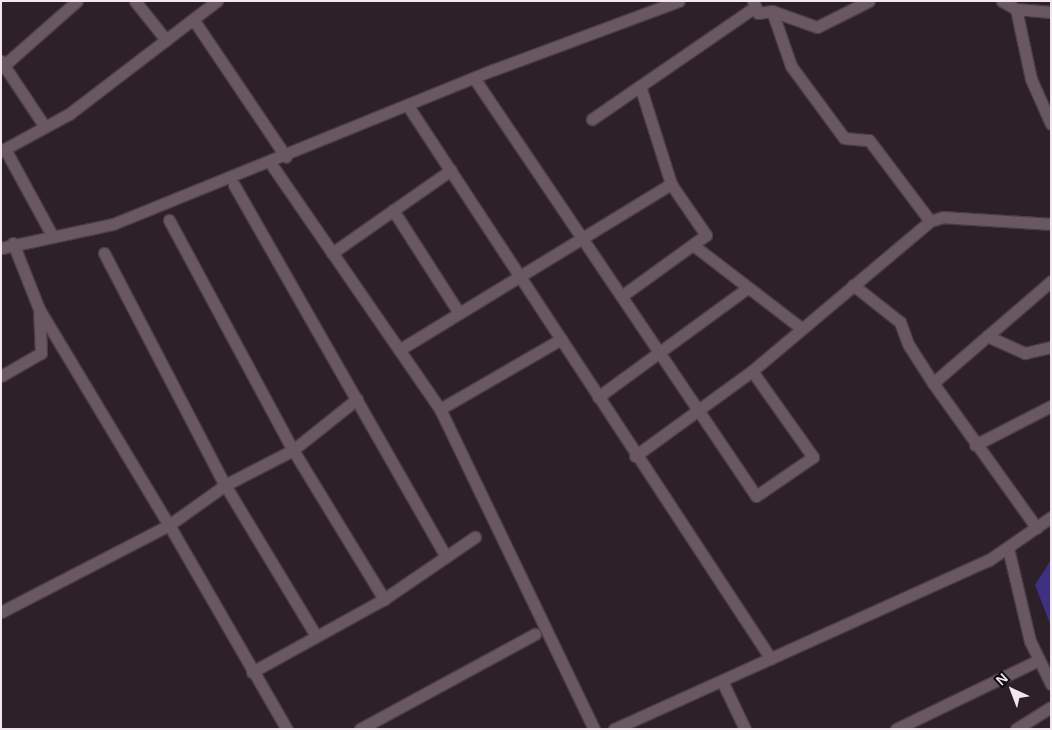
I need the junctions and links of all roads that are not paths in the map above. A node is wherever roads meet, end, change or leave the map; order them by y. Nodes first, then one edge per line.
1 (77, 1) edge
2 (135, 1) edge
3 (217, 1) edge
4 (679, 1) edge
5 (869, 1) edge
6 (1002, 1) edge
7 (754, 4) edge
8 (650, 6) edge
9 (1023, 7) edge
10 (772, 11) junction
11 (1051, 12) edge
12 (193, 19) junction
13 (166, 40) junction
14 (2, 65) edge
15 (474, 78) junction
16 (640, 86) junction
17 (408, 106) junction
18 (592, 119) dead end
19 (1051, 124) edge
20 (45, 127) junction
21 (3, 150) edge
22 (286, 157) junction
23 (271, 164) junction
24 (451, 170) junction
25 (671, 184) junction
26 (234, 185) dead end
27 (393, 210) junction
28 (170, 220) dead end
29 (930, 221) junction
30 (1051, 224) edge
31 (53, 237) junction
32 (580, 238) junction
33 (13, 243) junction
34 (693, 245) junction
35 (1, 248) edge
36 (104, 253) dead end
37 (332, 253) junction
38 (520, 274) junction
39 (1051, 281) edge
40 (853, 285) junction
41 (746, 289) junction
42 (623, 295) junction
43 (39, 309) junction
44 (459, 313) junction
45 (801, 328) junction
46 (987, 336) junction
47 (561, 339) junction
48 (1051, 347) edge
49 (399, 350) junction
50 (658, 353) junction
51 (752, 371) junction
52 (1, 376) edge
53 (933, 383) junction
54 (598, 397) junction
55 (357, 399) junction
56 (1051, 406) edge
57 (440, 409) junction
58 (695, 412) junction
59 (975, 444) junction
60 (293, 450) junction
61 (634, 456) junction
62 (226, 485) junction
63 (1051, 517) edge
64 (169, 525) junction
65 (1037, 528) junction
66 (475, 537) dead end
67 (1008, 548) junction
68 (446, 556) junction
69 (384, 599) junction
70 (1, 612) edge
71 (535, 634) dead end
72 (316, 636) junction
73 (771, 659) junction
74 (1039, 660) junction
75 (252, 672) junction
76 (722, 681) junction
77 (1051, 684) edge
78 (1051, 708) edge
79 (287, 729) edge
80 (360, 729) edge
81 (594, 729) edge
82 (614, 729) edge
83 (746, 729) edge
84 (896, 729) edge
85 (1016, 729) edge

1 - 14 street
2 - 13 street
3 - 12 street
4 - 8 street
5 - 10 street
6 - 9 street
7 - 10 street
7 - 16 street
8 - 15 street
9 - 11 street
9 - 19 street
10 - 29 street
12 - 13 street
12 - 22 street
13 - 20 street
14 - 20 street
15 - 17 street
15 - 32 street
16 - 18 street
16 - 25 street
17 - 22 street
17 - 24 street
20 - 21 street
21 - 31 street
22 - 23 street
23 - 31 street
23 - 37 street
24 - 27 street
24 - 38 street
25 - 32 street
25 - 34 street
26 - 55 street
27 - 37 street
27 - 44 street
28 - 60 street
29 - 30 street
29 - 40 street
31 - 33 street
32 - 38 street
32 - 42 street
33 - 35 street
33 - 43 street
34 - 41 street
34 - 42 street
36 - 62 street
37 - 49 street
38 - 44 street
38 - 47 street
39 - 46 street
40 - 45 street
40 - 53 street
41 - 45 street
41 - 50 street
42 - 50 street
43 - 52 street
43 - 64 street
44 - 49 street
45 - 51 street
46 - 48 street
46 - 53 street
47 - 54 street
47 - 57 street
49 - 57 street
50 - 54 street
50 - 58 street
51 - 58 street
51 - 58 street
53 - 59 street
54 - 61 street
55 - 60 street
55 - 68 street
56 - 59 street
57 - 81 street
58 - 61 street
59 - 65 street
60 - 62 street
60 - 69 street
61 - 73 street
62 - 64 street
62 - 72 street
63 - 65 street
64 - 70 street
64 - 75 street
65 - 67 street
66 - 68 street
67 - 73 street
67 - 74 street
68 - 69 street
69 - 72 street
71 - 80 street
72 - 75 street
73 - 76 street
74 - 77 street
74 - 84 street
75 - 79 street
76 - 82 street
76 - 83 street
78 - 85 street

